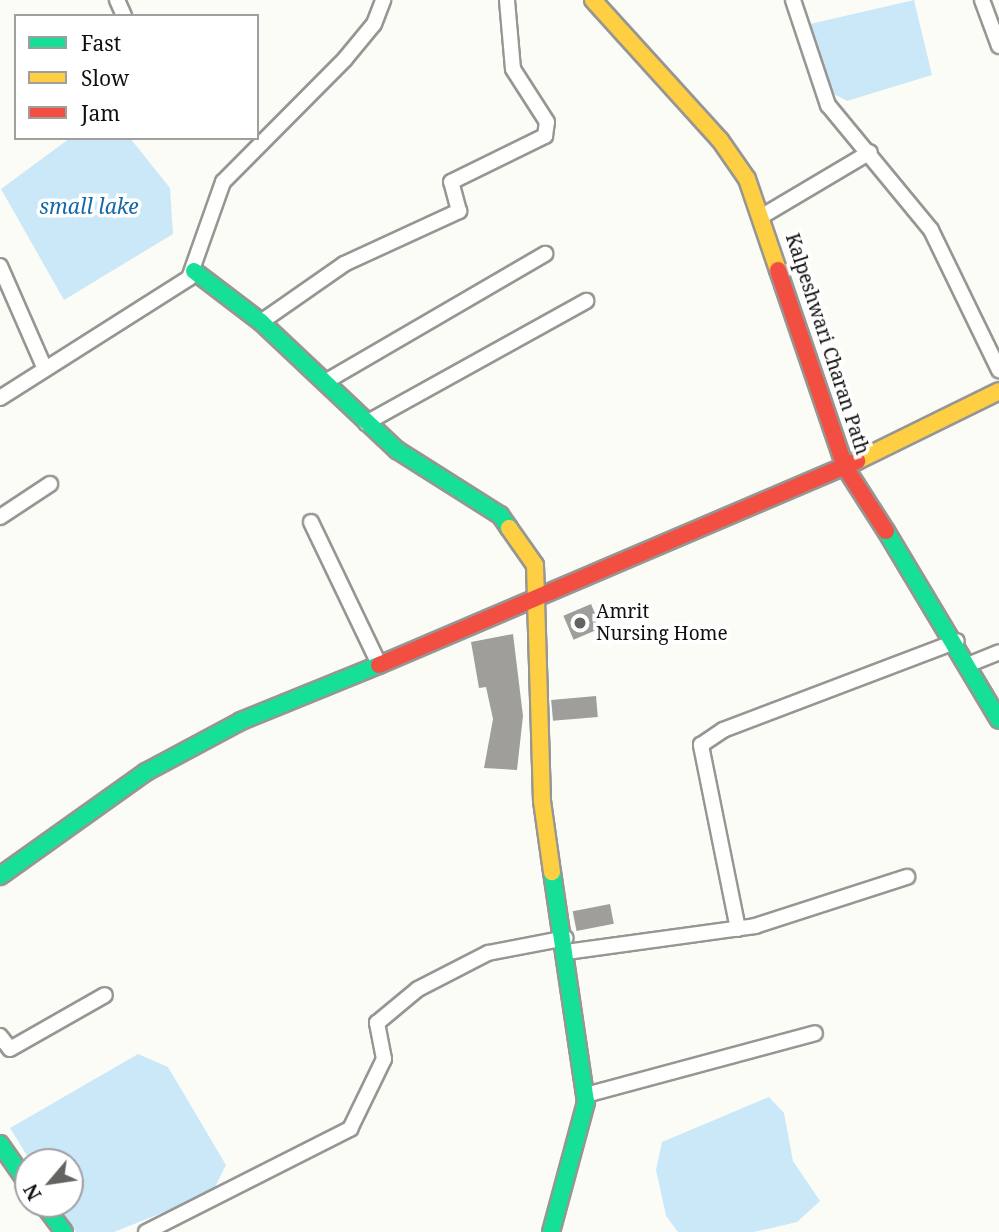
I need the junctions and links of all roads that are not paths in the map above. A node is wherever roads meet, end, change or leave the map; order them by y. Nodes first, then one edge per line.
1 (383, 0) edge
2 (507, 0) edge
3 (593, 0) edge
4 (793, 0) edge
5 (982, 0) edge
6 (999, 46) edge
7 (870, 152) junction
8 (764, 215) junction
9 (545, 254) dead end
10 (0, 266) edge
11 (194, 271) junction
12 (586, 301) dead end
13 (261, 321) junction
14 (45, 369) junction
15 (999, 370) edge
16 (325, 382) junction
17 (999, 391) edge
18 (0, 398) edge
19 (366, 423) junction
20 (845, 467) junction
21 (50, 484) dead end
22 (0, 517) edge
23 (311, 522) dead end
24 (540, 600) junction
25 (957, 641) junction
26 (999, 652) edge
27 (379, 664) junction
28 (970, 664) junction
29 (999, 720) edge
30 (0, 876) edge
31 (907, 877) dead end
32 (738, 929) junction
33 (566, 945) junction
34 (106, 995) dead end
35 (815, 1033) dead end
36 (0, 1036) edge
37 (586, 1095) junction
38 (0, 1144) edge
39 (14, 1164) edge
40 (146, 1232) edge
41 (551, 1232) edge

1 - 11 street
2 - 13 street
3 - 8 street, Kalpeshwari Charan Path
4 - 7 street
5 - 6 street
7 - 8 street
7 - 15 street
8 - 20 street, Kalpeshwari Charan Path
9 - 16 street
10 - 14 street
11 - 13 street
11 - 14 street
12 - 19 street
13 - 16 street
14 - 18 street
16 - 19 street
17 - 20 street
19 - 24 street
20 - 24 street
20 - 25 street, Kalpeshwari Charan Path
21 - 22 street
23 - 27 street
24 - 27 street
24 - 33 street
25 - 28 street, Kalpeshwari Charan Path
25 - 32 street
26 - 28 street
27 - 30 street
28 - 29 street, Kalpeshwari Charan Path
31 - 32 street
32 - 33 street
33 - 37 street
33 - 40 street
34 - 36 street
35 - 37 street
37 - 41 street
38 - 39 street

